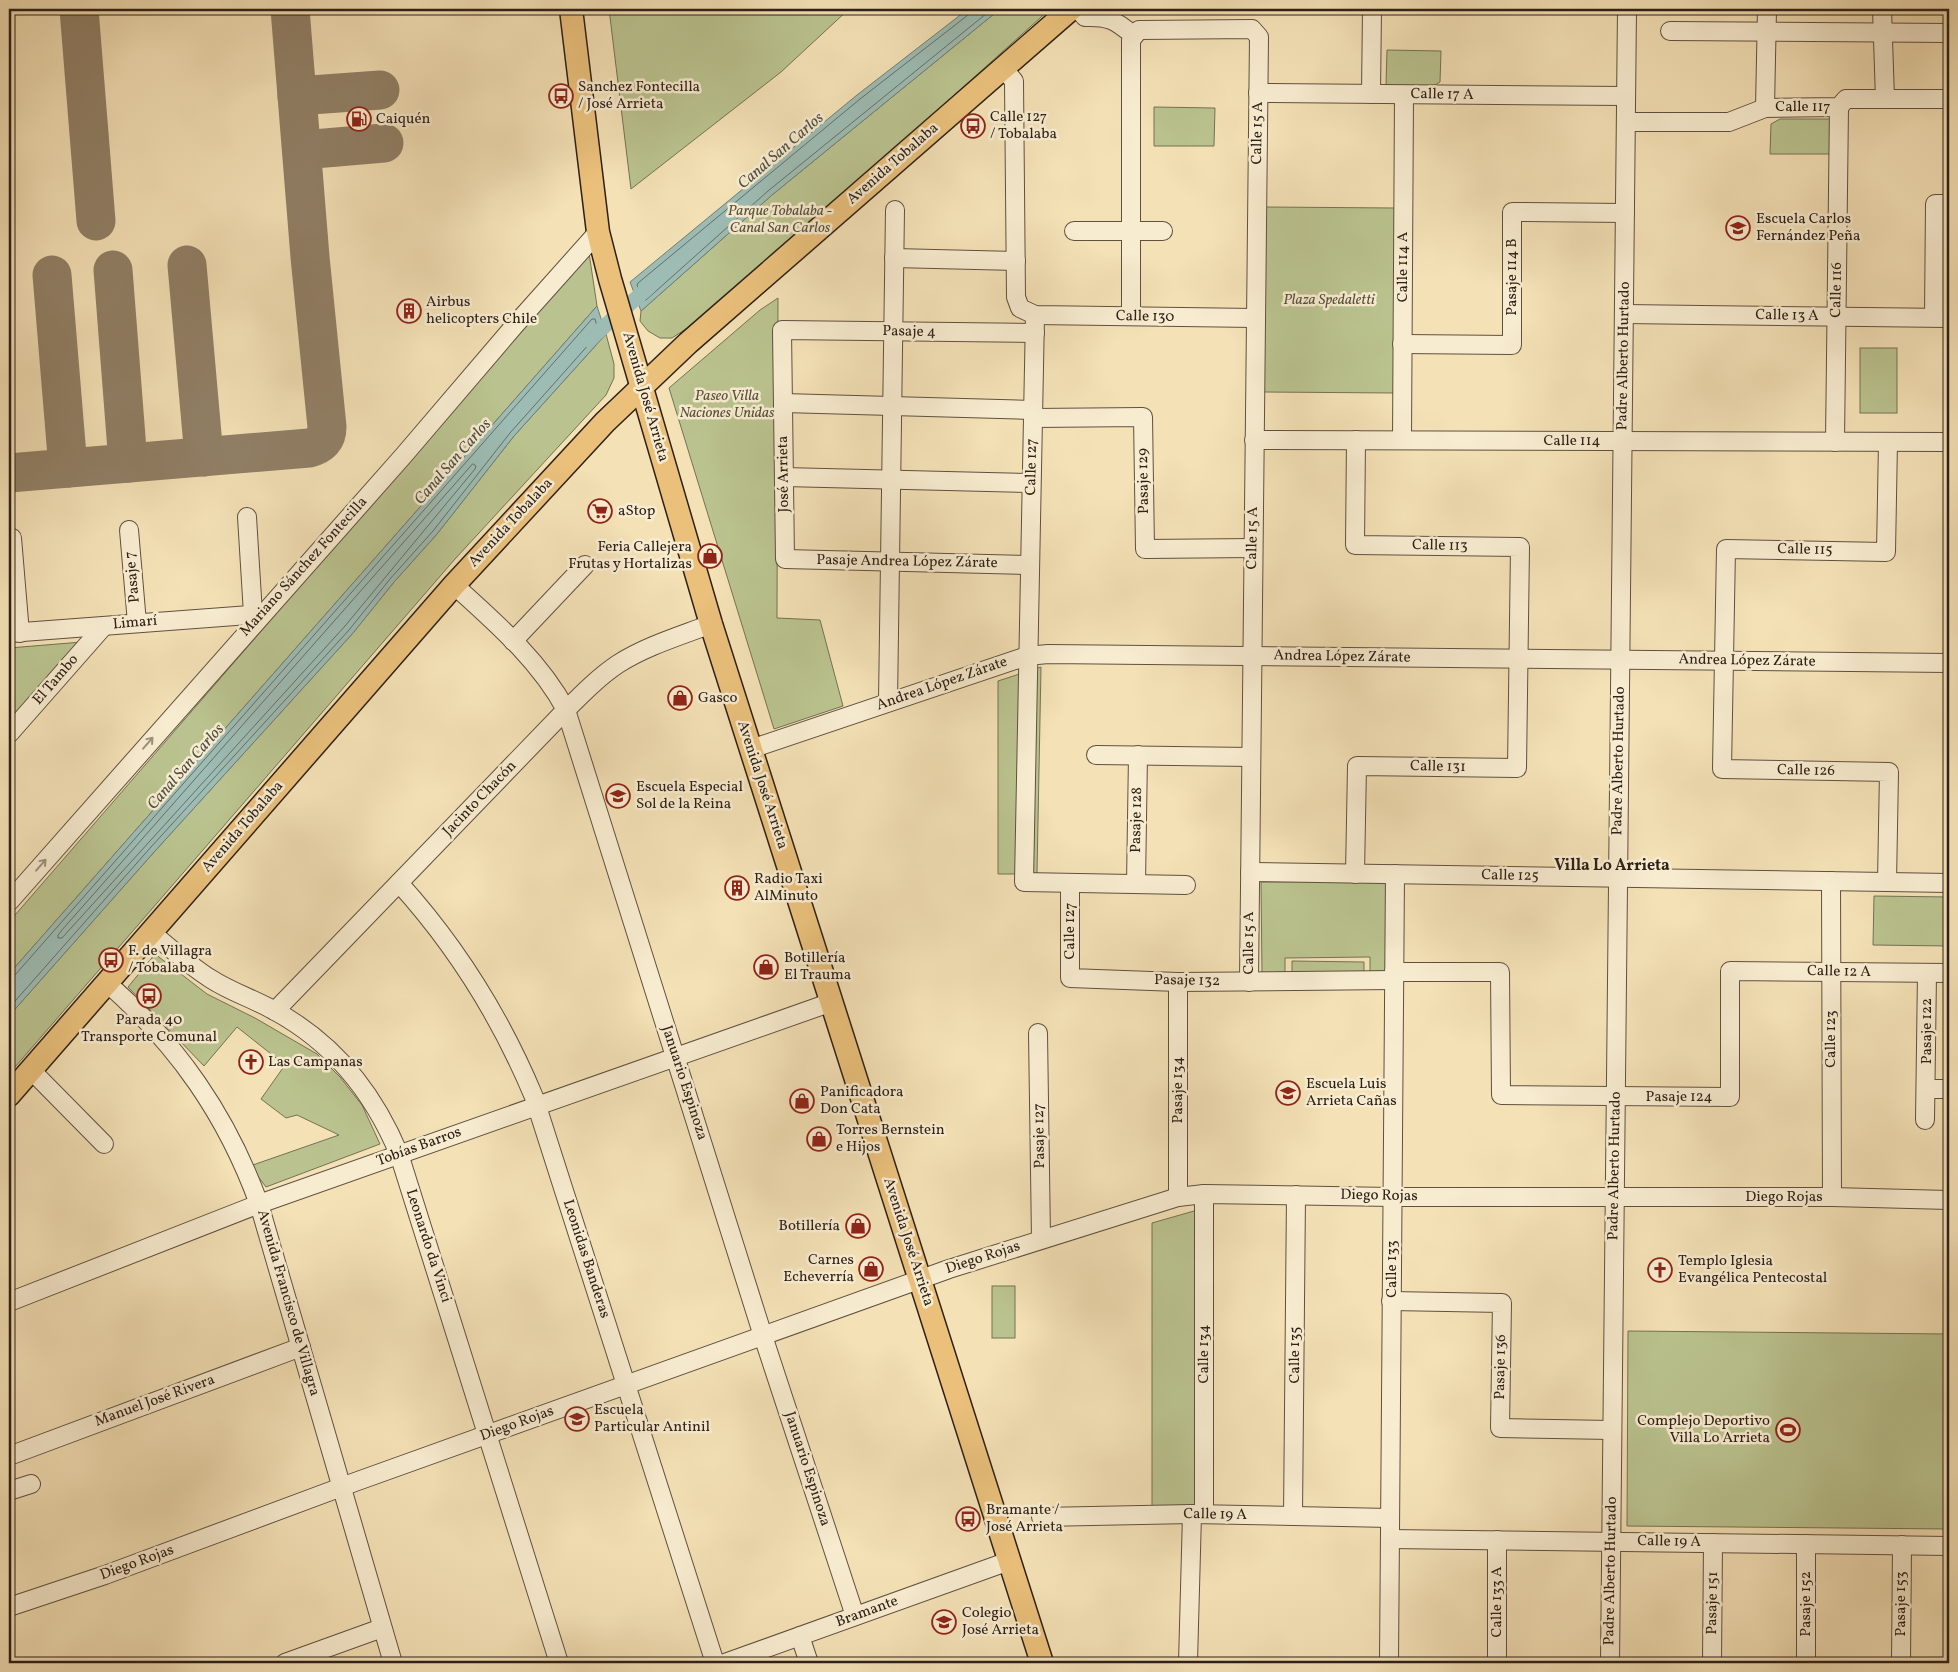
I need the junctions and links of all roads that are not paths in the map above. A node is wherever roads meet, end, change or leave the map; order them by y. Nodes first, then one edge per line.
1 (571, 9) edge
2 (1071, 9) edge
3 (1078, 9) edge
4 (1372, 9) edge
5 (1627, 9) edge
6 (1767, 9) edge
7 (1882, 9) edge
8 (1670, 32) dead end
9 (1766, 32) junction
10 (1883, 33) junction
11 (1949, 33) edge
12 (1133, 35) junction
13 (1002, 67) junction
14 (1258, 93) junction
15 (1371, 94) junction
16 (1404, 95) junction
17 (1626, 96) junction
18 (1885, 99) junction
19 (1949, 99) edge
20 (1839, 107) junction
21 (1765, 108) junction
22 (1626, 122) junction
23 (1949, 204) edge
24 (895, 210) dead end
25 (1625, 213) junction
26 (1074, 231) dead end
27 (1132, 231) junction
28 (1163, 231) dead end
29 (598, 232) junction
30 (894, 258) junction
31 (1016, 261) junction
32 (1624, 314) junction
33 (1035, 315) junction
34 (1132, 316) junction
35 (1837, 316) junction
36 (1255, 318) junction
37 (1942, 318) edge
38 (782, 330) joint
39 (893, 332) junction
40 (1035, 333) junction
41 (1402, 344) junction
42 (641, 386) junction
43 (783, 403) junction
44 (892, 406) junction
45 (1033, 414) junction
46 (1254, 440) junction
47 (1356, 440) junction
48 (1402, 440) junction
49 (1623, 441) junction
50 (1835, 442) junction
51 (1888, 442) junction
52 (1949, 442) edge
53 (784, 477) junction
54 (891, 480) junction
55 (1032, 483) junction
56 (247, 517) dead end
57 (129, 530) dead end
58 (12, 538) dead end
59 (1253, 548) junction
60 (785, 559) joint
61 (890, 562) junction
62 (585, 565) dead end
63 (1030, 565) junction
64 (454, 585) junction
65 (258, 614) junction
66 (137, 623) junction
67 (711, 624) junction
68 (104, 626) junction
69 (14, 633) edge
70 (513, 641) junction
71 (1028, 656) junction
72 (1252, 656) junction
73 (1518, 658) junction
74 (1620, 659) junction
75 (1724, 660) junction
76 (1949, 663) edge
77 (888, 702) junction
78 (566, 710) junction
79 (9, 734) edge
80 (751, 749) junction
81 (1096, 755) dead end
82 (1138, 756) junction
83 (1251, 757) junction
84 (1250, 872) junction
85 (1356, 874) junction
86 (1394, 874) junction
87 (1618, 878) junction
88 (1831, 881) junction
89 (1887, 882) junction
90 (1070, 883) junction
91 (1949, 883) edge
92 (399, 884) junction
93 (1136, 884) junction
94 (1186, 885) dead end
95 (9, 902) edge
96 (151, 932) junction
97 (1730, 971) joint
98 (1831, 972) junction
99 (1927, 973) junction
100 (1949, 973) edge
101 (1394, 976) junction
102 (1070, 978) joint
103 (1178, 982) junction
104 (1249, 982) junction
105 (106, 983) junction
106 (832, 1002) junction
107 (275, 1011) junction
108 (1038, 1033) dead end
109 (675, 1057) junction
110 (31, 1070) junction
111 (1926, 1089) junction
112 (1949, 1089) edge
113 (9, 1095) edge
114 (1501, 1095) joint
115 (1616, 1097) junction
116 (537, 1106) junction
117 (1925, 1120) dead end
118 (104, 1144) dead end
119 (399, 1154) junction
120 (1204, 1194) junction
121 (1296, 1195) junction
122 (1615, 1196) junction
123 (1178, 1197) junction
124 (1392, 1197) junction
125 (1832, 1197) junction
126 (1949, 1200) edge
127 (259, 1204) junction
128 (1042, 1239) junction
129 (920, 1279) junction
130 (1391, 1301) junction
131 (9, 1302) edge
132 (763, 1336) junction
133 (301, 1347) junction
134 (626, 1385) junction
135 (1612, 1430) junction
136 (488, 1435) junction
137 (9, 1456) edge
138 (31, 1484) dead end
139 (342, 1487) junction
140 (9, 1491) edge
141 (1198, 1514) junction
142 (1294, 1516) junction
143 (1041, 1517) dead end
144 (1390, 1518) junction
145 (1390, 1538) junction
146 (1497, 1540) junction
147 (1611, 1541) junction
148 (1713, 1543) junction
149 (1806, 1544) junction
150 (1902, 1545) junction
151 (1949, 1546) edge
152 (1009, 1561) junction
153 (9, 1607) edge
154 (855, 1616) junction
155 (382, 1628) junction
156 (800, 1636) junction
157 (285, 1663) edge
158 (393, 1663) edge
159 (559, 1663) edge
160 (715, 1663) edge
161 (724, 1663) edge
162 (809, 1663) edge
163 (1042, 1663) edge
164 (1188, 1663) edge
165 (1389, 1663) edge
166 (1497, 1663) edge
167 (1610, 1663) edge
168 (1712, 1663) edge
169 (1806, 1663) edge
170 (1901, 1663) edge

1 - 29 main road, Avenida José Arrieta
2 - 13 main road, Avenida Tobalaba
3 - 12 street
4 - 15 street
5 - 17 street, Padre Alberto Hurtado
6 - 9 street
7 - 10 street
8 - 9 street
9 - 10 street
9 - 21 street
10 - 11 street
10 - 18 street
12 - 14 street, Calle 15 A
12 - 27 street
13 - 31 street
13 - 42 main road, Avenida Tobalaba
14 - 15 street, Calle 17 A
14 - 36 street, Calle 15 A
15 - 16 street, Calle 17 A
16 - 17 street, Calle 17 A
16 - 41 street, Calle 114 A
17 - 22 street, Padre Alberto Hurtado
18 - 19 street, Calle 117
18 - 20 street, Calle 117
20 - 21 street, Calle 117
20 - 35 street, Calle 116
21 - 22 street, Calle 117
22 - 25 street, Padre Alberto Hurtado
23 - 37 street
24 - 30 street
25 - 32 street, Padre Alberto Hurtado
25 - 41 street, Pasaje 114 B
26 - 27 street
27 - 28 street
27 - 34 street
29 - 42 main road, Avenida José Arrieta
29 - 65 street, Mariano Sánchez Fontecilla
30 - 31 street
30 - 39 street
31 - 33 street
32 - 35 street, Calle 13 A
32 - 49 street, Padre Alberto Hurtado
33 - 34 street, Calle 130
33 - 40 street, Calle 127
34 - 36 street, Calle 130
35 - 37 street, Calle 13 A
35 - 50 street, Calle 116
36 - 46 street, Calle 15 A
38 - 39 street, Pasaje 4
38 - 43 street, José Arrieta
39 - 40 street, Pasaje 4
39 - 44 street
40 - 45 street, Calle 127
41 - 48 street, Calle 114 A
42 - 64 main road, Avenida Tobalaba
42 - 67 main road, Avenida José Arrieta
43 - 44 street, Pasaje 129
43 - 53 street, José Arrieta
44 - 45 street, Pasaje 129
44 - 54 street
45 - 55 street, Calle 127
45 - 59 street, Pasaje 129
46 - 47 street, Calle 114
46 - 59 street, Calle 15 A
47 - 48 street, Calle 114
47 - 73 street, Calle 113
48 - 49 street, Calle 114
49 - 50 street, Calle 114
49 - 74 street, Padre Alberto Hurtado
50 - 51 street, Calle 114
51 - 52 street, Calle 114
51 - 75 street, Calle 115
53 - 54 street
53 - 60 street, José Arrieta
54 - 55 street
54 - 61 street
55 - 63 street, Calle 127
56 - 65 street
57 - 66 street, Pasaje 7
58 - 69 street
59 - 72 street, Calle 15 A
60 - 61 street, Pasaje Andrea López Zárate
61 - 63 street, Pasaje Andrea López Zárate
61 - 77 street
62 - 70 street
63 - 71 street, Calle 127
64 - 70 street, Januario Espinoza
64 - 96 main road, Avenida Tobalaba
65 - 66 street, Limarí
95 -> 65 street, Mariano Sánchez Fontecilla
66 - 68 street, Limarí
67 - 78 street, Jacinto Chacón
67 - 80 main road, Avenida José Arrieta
68 - 69 street, Limarí
68 - 79 street, El Tambo
70 - 78 street, Januario Espinoza
71 - 72 street, Andrea López Zárate
71 - 77 street, Andrea López Zárate
71 - 90 street, Calle 127
72 - 73 street, Andrea López Zárate
72 - 83 street, Calle 15 A
73 - 74 street, Andrea López Zárate
73 - 85 street, Calle 131
74 - 75 street, Andrea López Zárate
74 - 87 street, Padre Alberto Hurtado
75 - 76 street, Andrea López Zárate
75 - 89 street, Calle 126
77 - 80 street, Andrea López Zárate
78 - 92 street, Jacinto Chacón
78 - 109 street, Januario Espinoza
80 - 106 main road, Avenida José Arrieta
81 - 82 street
82 - 83 street
82 - 93 street, Pasaje 128
83 - 84 street, Calle 15 A
84 - 85 street, Calle 125
84 - 104 street, Calle 15 A
85 - 86 street, Calle 125
86 - 87 street, Calle 125
86 - 101 street, Calle 133
87 - 88 street, Calle 125
87 - 115 street, Padre Alberto Hurtado
88 - 89 street, Calle 125
88 - 98 street, Calle 123
89 - 91 street, Calle 125
90 - 93 street
90 - 102 street, Calle 127
92 - 107 street, Jacinto Chacón
92 - 116 street, Leonidas Banderas
93 - 94 street
96 - 105 main road, Avenida Tobalaba
96 - 107 street, Leonardo da Vinci
97 - 98 street, Calle 12 A
97 - 115 street, Pasaje 124
98 - 99 street, Calle 12 A
98 - 125 street, Calle 123
99 - 100 street, Calle 12 A
99 - 111 street, Pasaje 122
101 - 104 street, Pasaje 132
101 - 114 street, Pasaje 132
101 - 124 street, Calle 133
102 - 103 street, Pasaje 132
103 - 104 street, Pasaje 132
103 - 123 street, Pasaje 134
105 - 110 main road, Avenida Tobalaba
105 - 127 street, Avenida Francisco de Villagra
106 - 109 street, Tobías Barros
106 - 129 main road, Avenida José Arrieta
107 - 119 street, Leonardo da Vinci
108 - 128 street, Pasaje 127
109 - 116 street, Tobías Barros
109 - 132 street, Januario Espinoza
110 - 113 main road, Avenida Tobalaba
110 - 118 street
111 - 112 street
111 - 117 street, Pasaje 122
114 - 115 street, Pasaje 124
115 - 122 street, Padre Alberto Hurtado
116 - 119 street, Tobías Barros
116 - 134 street, Leonidas Banderas
119 - 127 street, Tobías Barros
119 - 136 street, Leonardo da Vinci
120 - 121 street, Diego Rojas
120 - 123 street, Diego Rojas
120 - 141 street, Calle 134
121 - 124 street, Diego Rojas
121 - 142 street, Calle 135
122 - 124 street, Diego Rojas
122 - 125 street, Diego Rojas
122 - 135 street, Padre Alberto Hurtado
123 - 128 street, Diego Rojas
124 - 130 street, Calle 133
125 - 126 street, Diego Rojas
127 - 131 street, Tobías Barros
127 - 133 street, Avenida Francisco de Villagra
128 - 129 street, Diego Rojas
129 - 132 street, Diego Rojas
129 - 152 main road, Avenida José Arrieta
130 - 135 street, Pasaje 136
130 - 144 street, Calle 133
132 - 134 street, Diego Rojas
132 - 154 street, Januario Espinoza
133 - 137 street, Manuel José Rivera
133 - 139 street, Avenida Francisco de Villagra
134 - 136 street, Diego Rojas
134 - 160 street, Leonidas Banderas
135 - 147 street, Padre Alberto Hurtado
136 - 139 street, Diego Rojas
136 - 159 street, Leonardo da Vinci
138 - 140 street
139 - 153 street, Diego Rojas
139 - 155 street, Avenida Francisco de Villagra
141 - 142 street, Calle 19 A
141 - 143 street, Calle 19 A
141 - 164 street, Calle 134
142 - 144 street, Calle 19 A
144 - 145 street, Calle 133
145 - 146 street, Calle 19 A
145 - 165 street, Calle 133
146 - 147 street, Calle 19 A
146 - 166 street, Calle 133 A
147 - 148 street, Calle 19 A
147 - 167 street, Padre Alberto Hurtado
148 - 149 street, Calle 19 A
148 - 168 street, Pasaje 151
149 - 150 street, Calle 19 A
149 - 169 street, Pasaje 152
150 - 151 street, Calle 19 A
150 - 170 street, Pasaje 153
152 - 154 street, Bramante
152 - 163 main road, Avenida José Arrieta
154 - 156 street, Bramante
155 - 157 street
155 - 158 street, Avenida Francisco de Villagra
156 - 161 street, Bramante
156 - 162 street

